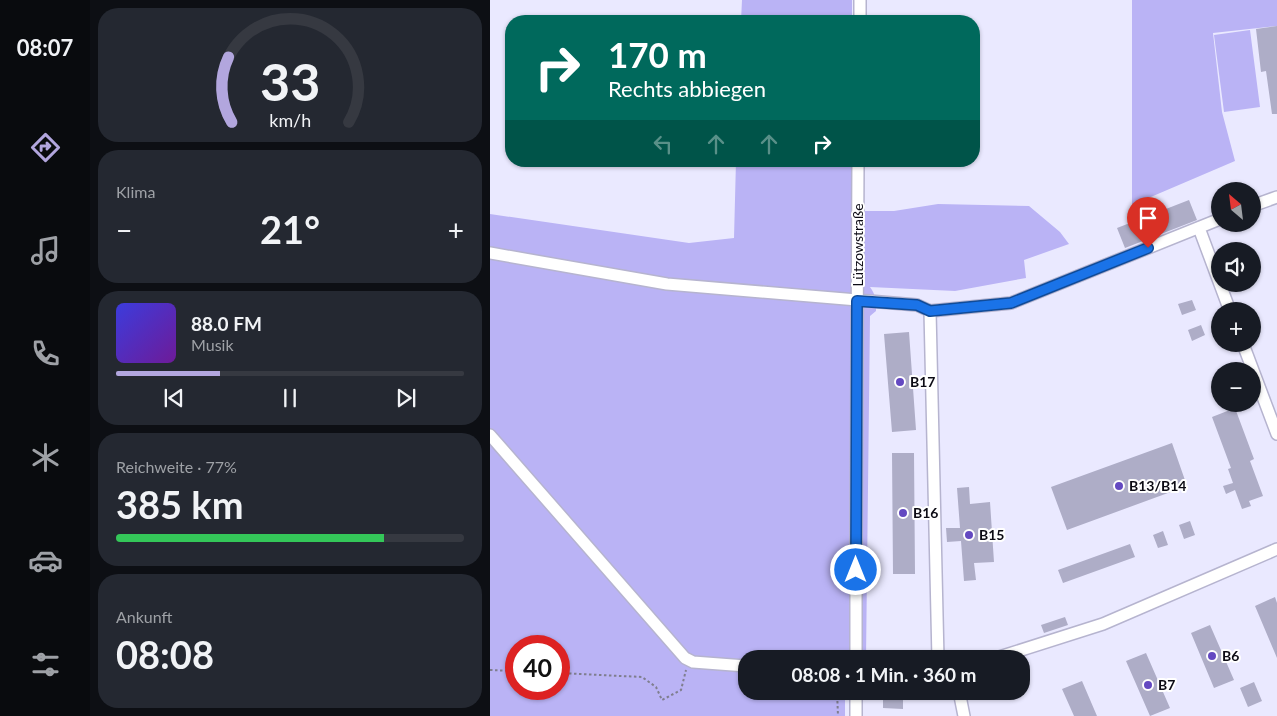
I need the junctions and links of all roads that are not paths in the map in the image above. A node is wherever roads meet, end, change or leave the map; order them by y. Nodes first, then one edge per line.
1 (860, 0) edge
2 (860, 15) edge
3 (858, 167) edge
4 (1277, 197) edge
5 (1261, 203) edge
6 (1211, 223) edge
7 (1199, 228) junction
8 (490, 253) edge
9 (857, 301) junction
10 (1227, 302) edge
11 (930, 311) junction
12 (1246, 352) edge
13 (1277, 434) edge
14 (490, 435) edge
15 (1277, 549) edge
16 (856, 650) edge
17 (938, 650) edge
18 (1022, 650) edge
19 (738, 665) edge
20 (856, 700) edge
21 (961, 700) edge
22 (856, 716) edge
23 (964, 716) edge

1 - 2 street
3 - 9 street, Lützowstraße
4 - 5 street
6 - 7 street
7 - 10 street
7 - 11 street
8 - 9 street
9 - 11 street
9 - 16 street, Lützowstraße
11 - 17 street
12 - 13 street
14 - 19 street
15 - 18 street
20 - 22 street
21 - 23 street

